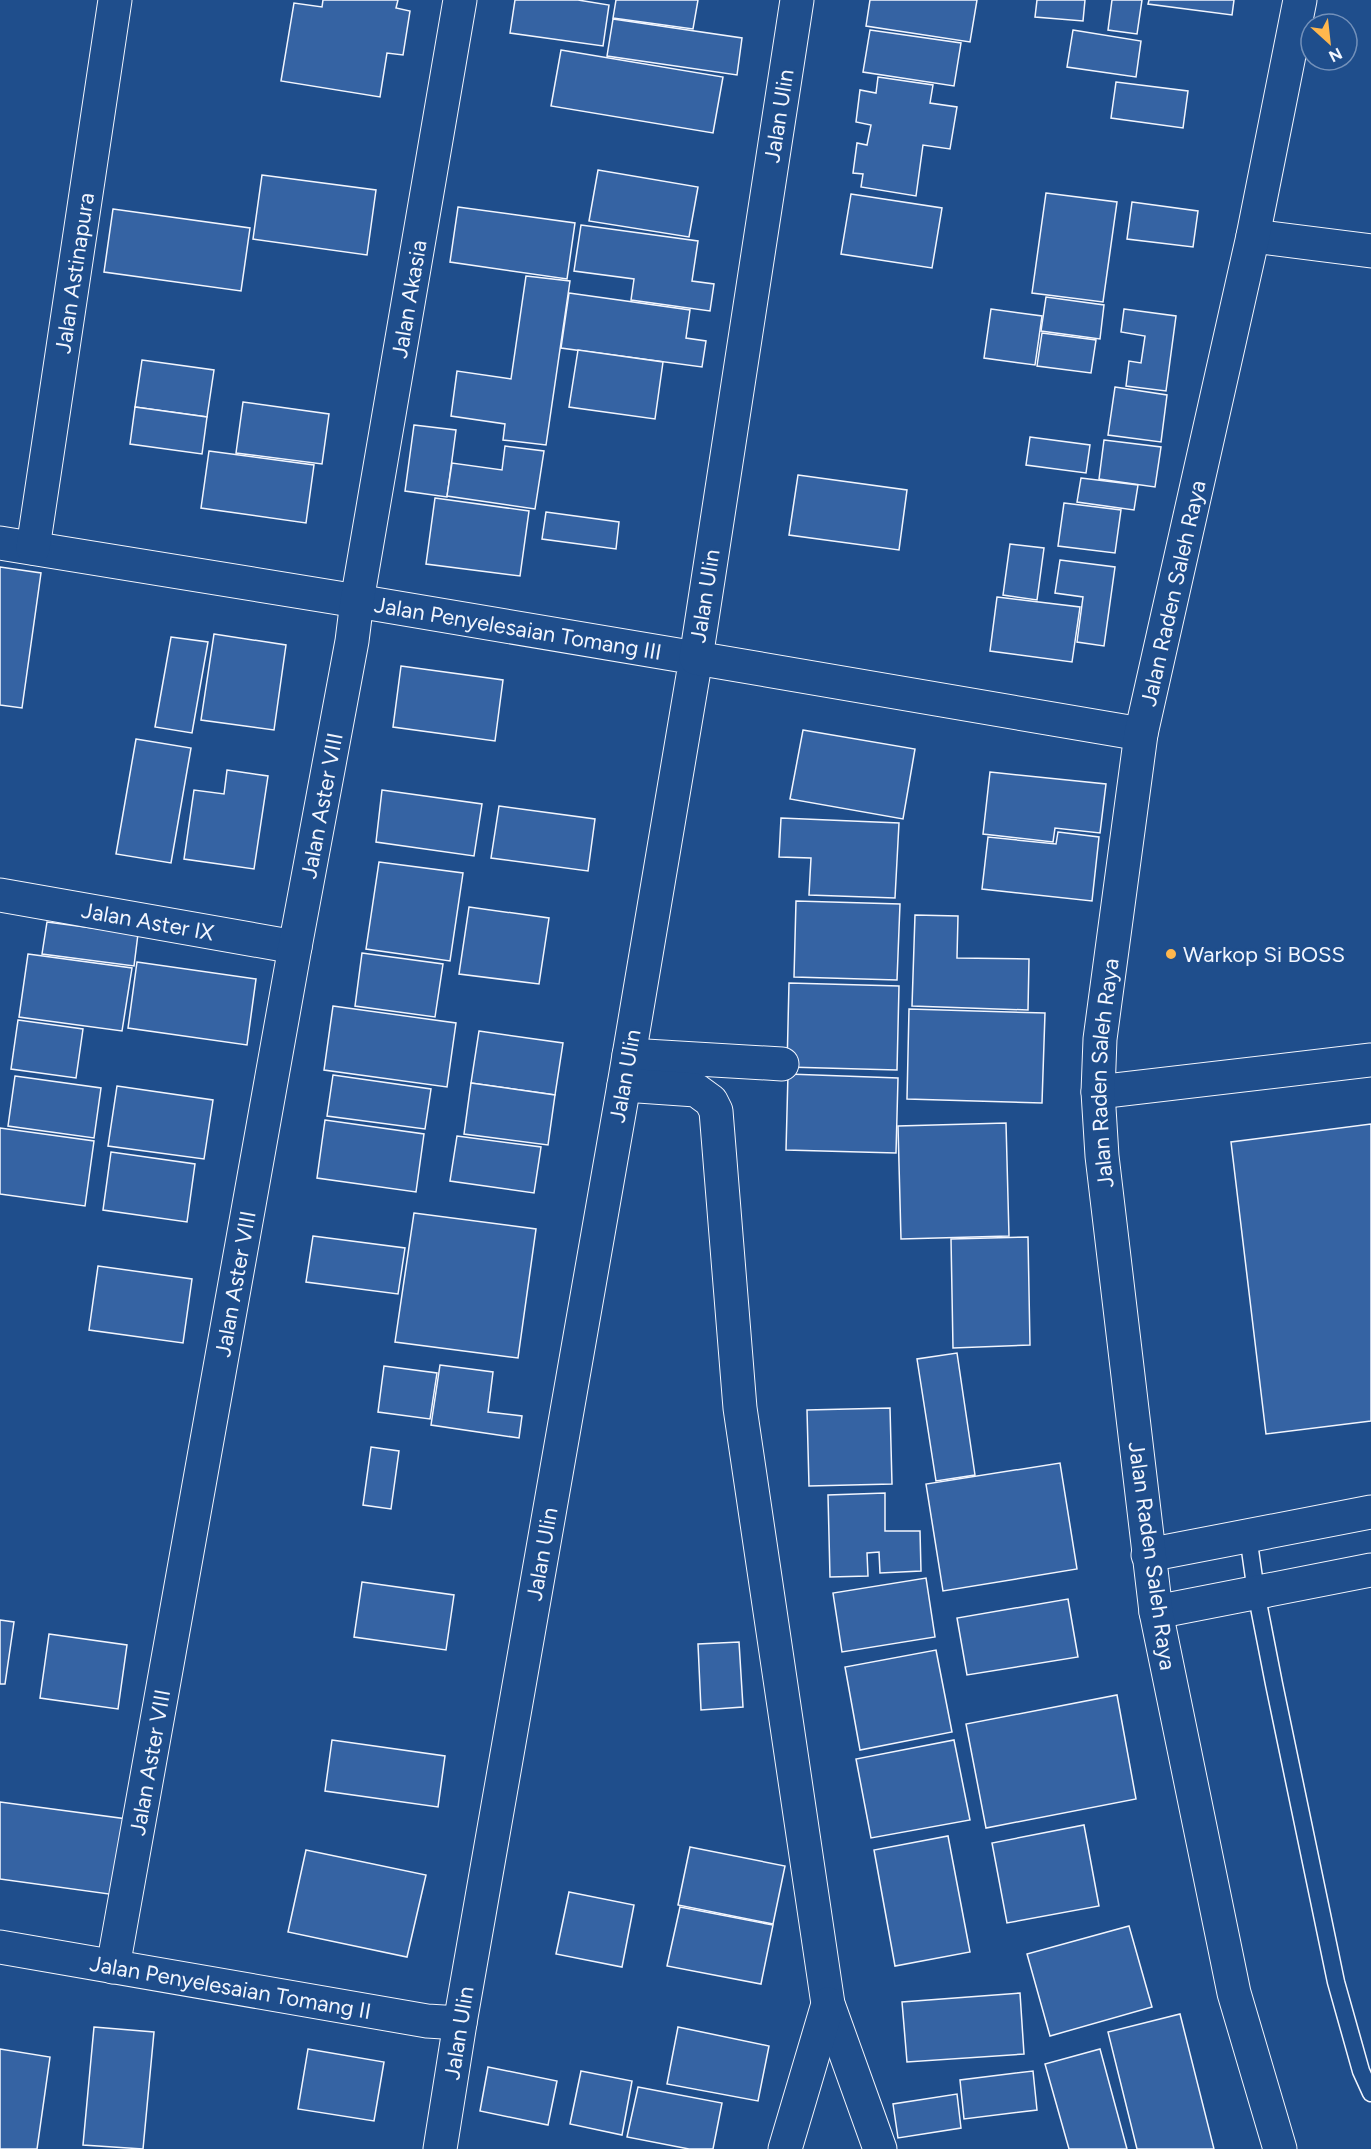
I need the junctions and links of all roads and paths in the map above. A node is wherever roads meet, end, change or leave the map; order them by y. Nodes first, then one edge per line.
1 (115, 0) edge
2 (460, 0) edge
3 (796, 0) edge
4 (1300, 0) edge
5 (1253, 236) junction
6 (1371, 251) edge
7 (0, 543) edge
8 (33, 548) junction
9 (357, 601) junction
10 (696, 658) junction
11 (1141, 734) junction
12 (0, 895) edge
13 (295, 947) junction
14 (1371, 1060) edge
15 (782, 1064) dead end
16 (627, 1070) junction
17 (1098, 1092) junction
18 (1371, 1512) edge
19 (1248, 1536) junction
20 (1148, 1555) junction
21 (1371, 1569) edge
22 (1256, 1592) junction
23 (1156, 1612) junction
24 (0, 1947) edge
25 (112, 1967) junction
26 (828, 2004) junction
27 (460, 2023) junction
28 (1371, 2093) edge
29 (441, 2149) edge
30 (785, 2149) edge
31 (880, 2149) edge
32 (1280, 2149) edge

1 - 8 street, Jalan Astinapura
2 - 9 street, Jalan Akasia
3 - 10 street, Jalan Ulin
4 - 5 street, Jalan Raden Saleh Raya
5 - 6 street
5 - 11 street, Jalan Raden Saleh Raya
7 - 8 street, Jalan Penyelesaian Tomang III
8 - 9 street, Jalan Penyelesaian Tomang III
9 - 10 street, Jalan Penyelesaian Tomang III
9 - 13 street, Jalan Aster VIII
10 - 11 street, Jalan Penyelesaian Tomang III
10 - 16 street, Jalan Ulin
11 - 17 street, Jalan Raden Saleh Raya
12 - 13 street, Jalan Aster IX
13 - 25 street, Jalan Aster VIII
14 - 17 street
15 - 16 street
16 - 26 street
16 - 27 street, Jalan Ulin
17 - 20 street, Jalan Raden Saleh Raya
18 - 19 street
19 - 20 street
19 - 22 lane
20 - 23 street, Jalan Raden Saleh Raya
21 - 22 street
22 - 23 street
22 - 28 lane
23 - 32 street, Jalan Raden Saleh Raya
24 - 25 street, Jalan Penyelesaian Tomang II
25 - 27 street, Jalan Penyelesaian Tomang II
26 - 30 street
26 - 31 street
27 - 29 street, Jalan Ulin

